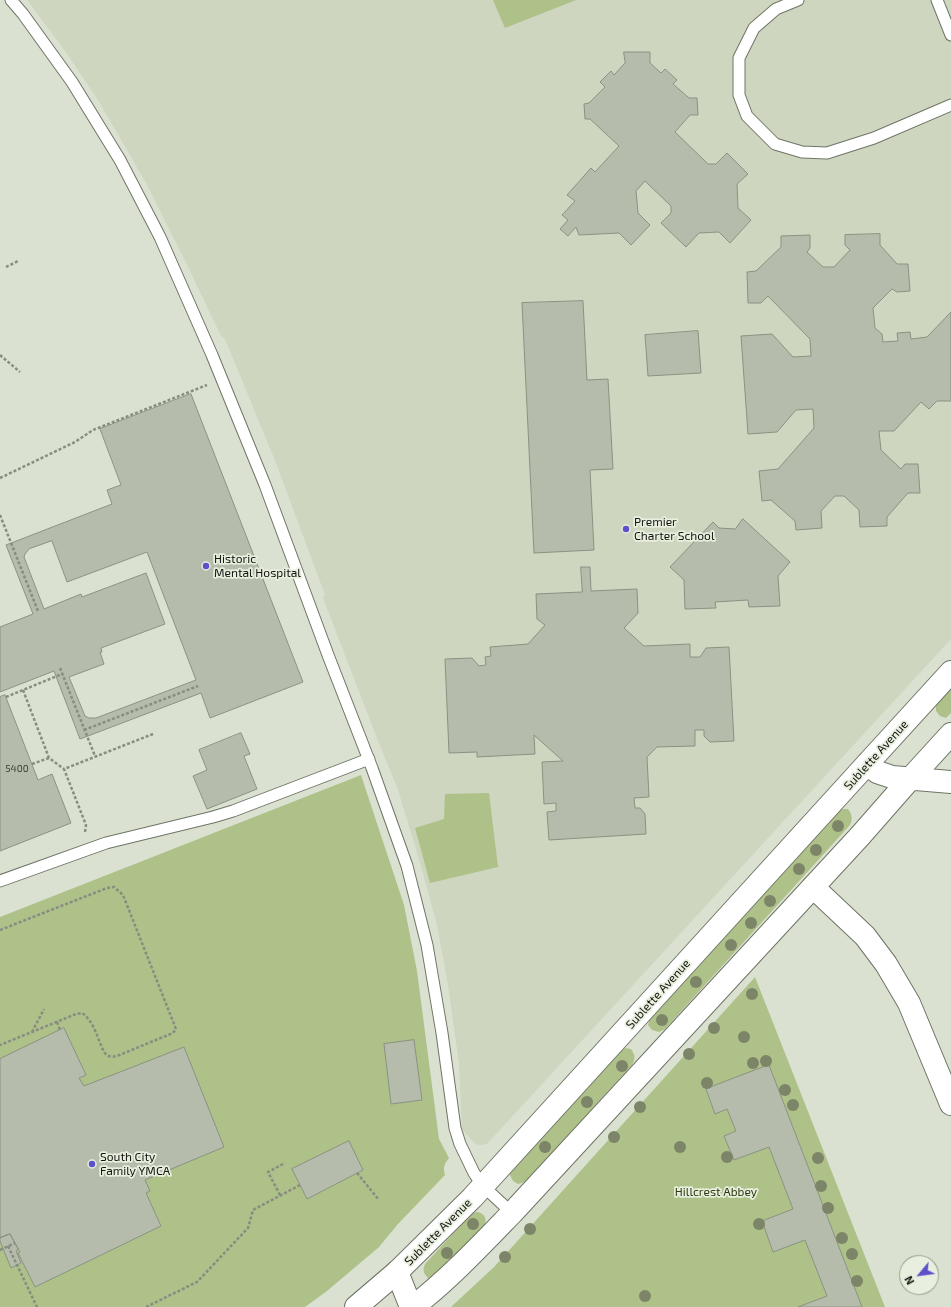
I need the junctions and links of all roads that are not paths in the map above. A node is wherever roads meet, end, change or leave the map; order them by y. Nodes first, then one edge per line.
1 (11, 0) edge
2 (798, 0) edge
3 (937, 0) edge
4 (951, 35) edge
5 (951, 105) edge
6 (951, 672) edge
7 (951, 734) edge
8 (369, 760) junction
9 (867, 764) junction
10 (910, 779) junction
11 (951, 782) edge
12 (0, 881) edge
13 (813, 887) junction
14 (951, 1104) edge
15 (483, 1186) junction
16 (512, 1213) junction
17 (397, 1272) junction
18 (356, 1307) edge
19 (412, 1307) edge

1 - 8 lane
2 - 5 lane
3 - 4 lane
6 - 9 street, Sublette Avenue
7 - 10 street
8 - 12 lane
8 - 15 lane
9 - 10 street
9 - 15 street, Sublette Avenue
10 - 11 street
10 - 13 street
13 - 14 street
13 - 16 street
15 - 16 lane
15 - 17 street, Sublette Avenue
16 - 19 street
17 - 18 street, Sublette Avenue
17 - 19 street

